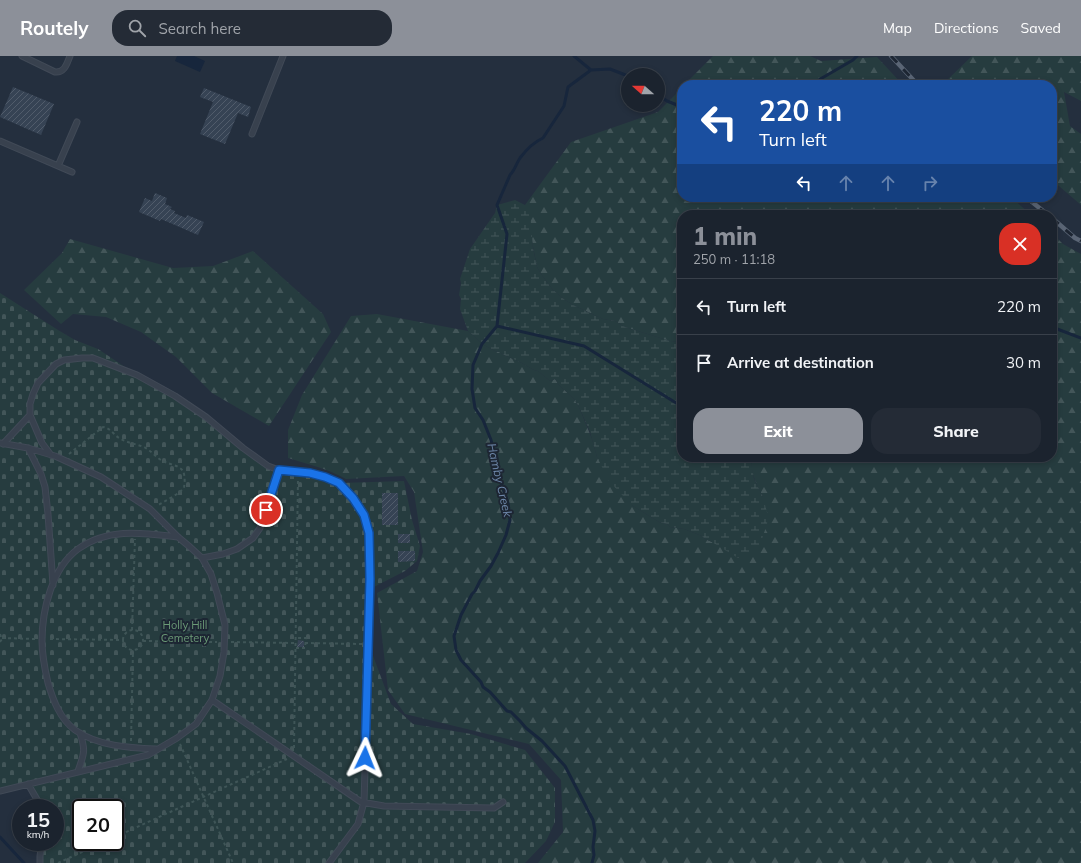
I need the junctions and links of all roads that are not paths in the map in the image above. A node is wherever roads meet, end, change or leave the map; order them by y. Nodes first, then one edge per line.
1 (22, 56) edge
2 (70, 56) edge
3 (283, 56) edge
4 (77, 122) dead end
5 (252, 134) dead end
6 (0, 141) edge
7 (58, 166) junction
8 (72, 172) dead end
9 (30, 415) junction
10 (2, 444) edge
11 (28, 448) junction
12 (51, 455) junction
13 (279, 470) junction
14 (178, 537) junction
15 (202, 558) junction
16 (53, 586) junction
17 (212, 700) junction
18 (80, 733) junction
19 (157, 749) junction
20 (78, 771) junction
21 (28, 784) junction
22 (0, 791) edge
23 (37, 799) edge
24 (364, 802) junction
25 (503, 802) dead end
26 (41, 851) edge
27 (40, 863) edge
28 (329, 863) edge

1 - 2 lane
3 - 5 lane
4 - 7 lane
6 - 7 lane
7 - 8 lane
9 - 10 lane
9 - 12 lane
9 - 13 lane
10 - 11 lane
11 - 12 lane
11 - 16 lane
12 - 14 lane
13 - 15 lane
13 - 24 lane
14 - 15 lane
14 - 16 lane
15 - 17 lane
16 - 18 lane
17 - 19 lane
17 - 24 lane
18 - 19 lane
18 - 20 lane
19 - 20 lane
20 - 21 lane
21 - 22 lane
21 - 23 lane
24 - 25 lane
24 - 28 lane
26 - 27 lane

